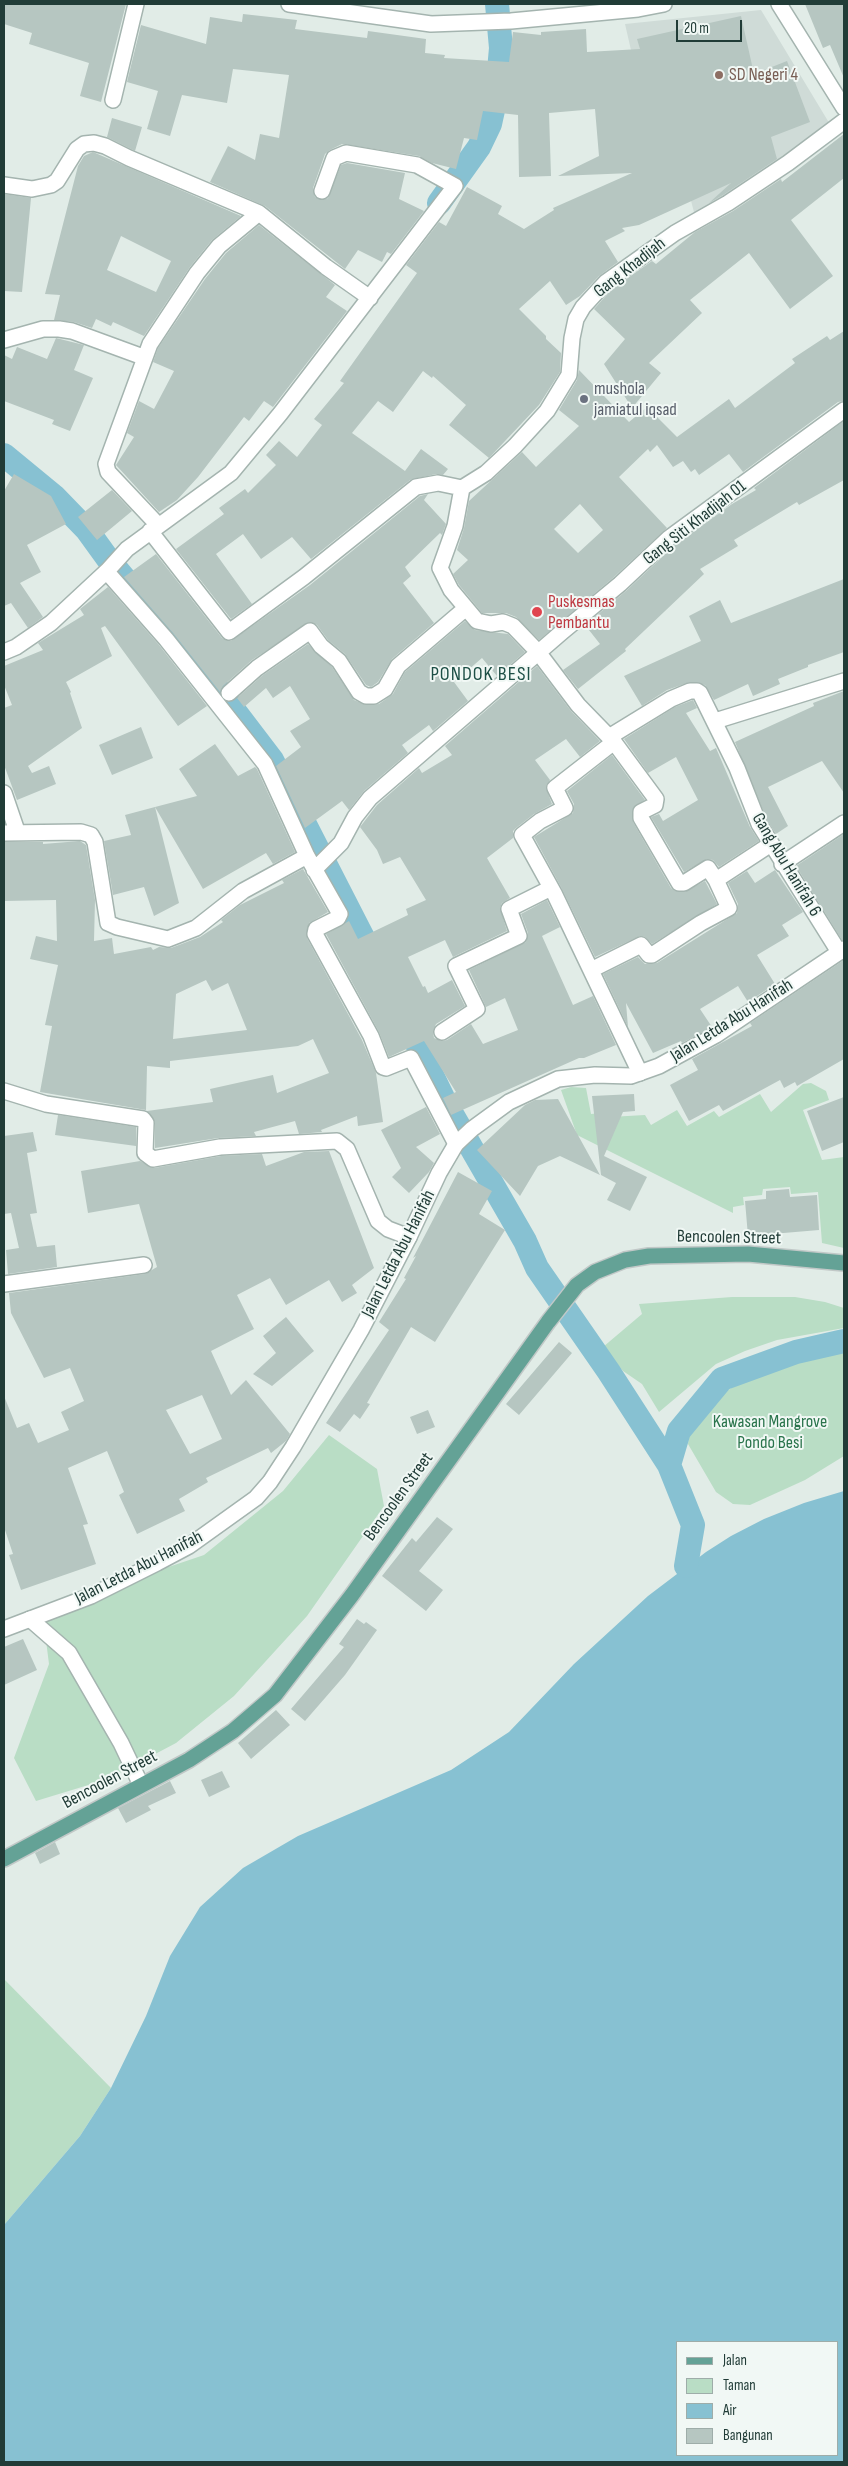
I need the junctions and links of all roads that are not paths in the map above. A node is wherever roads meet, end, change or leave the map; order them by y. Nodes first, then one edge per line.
1 (136, 4) edge
2 (291, 4) edge
3 (664, 4) edge
4 (779, 4) edge
5 (113, 100) dead end
6 (844, 108) edge
7 (844, 121) edge
8 (4, 185) edge
9 (322, 191) dead end
10 (259, 213) junction
11 (365, 294) junction
12 (4, 340) edge
13 (143, 357) junction
14 (844, 410) edge
15 (462, 488) junction
16 (154, 524) junction
17 (110, 568) junction
18 (466, 608) junction
19 (4, 652) edge
20 (538, 652) junction
21 (844, 681) edge
22 (229, 693) dead end
23 (715, 721) junction
24 (612, 739) junction
25 (4, 793) edge
26 (844, 823) edge
27 (10, 832) edge
28 (771, 844) junction
29 (312, 864) junction
30 (782, 864) junction
31 (716, 880) junction
32 (551, 888) junction
33 (842, 950) edge
34 (591, 970) junction
35 (442, 1032) dead end
36 (640, 1073) junction
37 (4, 1090) edge
38 (458, 1142) junction
39 (409, 1237) junction
40 (844, 1262) edge
41 (144, 1265) dead end
42 (4, 1284) edge
43 (30, 1619) junction
44 (4, 1629) edge
45 (141, 1785) junction
46 (4, 1859) edge

1 - 5 street
2 - 3 street
4 - 6 street
7 - 15 street, Gang Khadijah
8 - 10 street
9 - 11 street
10 - 11 street
10 - 13 street
11 - 16 street
12 - 13 street
13 - 16 street
14 - 20 street, Gang Siti Khadijah 01
15 - 16 street
15 - 18 street
16 - 17 street
17 - 19 street
17 - 29 street
18 - 20 street
18 - 22 street
20 - 24 street
20 - 29 street, Gang Siti Khadijah 01
21 - 23 street
23 - 24 street, Gang Abu Hanifah 6
23 - 28 street, Gang Abu Hanifah 6
24 - 31 street
24 - 32 street, Gang Abu Hanifah 6
25 - 27 street
26 - 30 street
27 - 29 street, Gang Siti Khadijah 01
28 - 30 street, Gang Abu Hanifah 6
28 - 31 street
29 - 38 street
30 - 33 street, Gang Abu Hanifah 6
31 - 34 street
32 - 34 street
32 - 35 street
33 - 36 street, Jalan Letda Abu Hanifah
34 - 36 street
36 - 38 street, Jalan Letda Abu Hanifah
37 - 39 street
38 - 39 street, Jalan Letda Abu Hanifah
39 - 43 street, Jalan Letda Abu Hanifah
40 - 45 main road, Bencoolen Street
41 - 42 street
43 - 44 street, Jalan Letda Abu Hanifah
43 - 45 street
45 - 46 main road, Bencoolen Street

